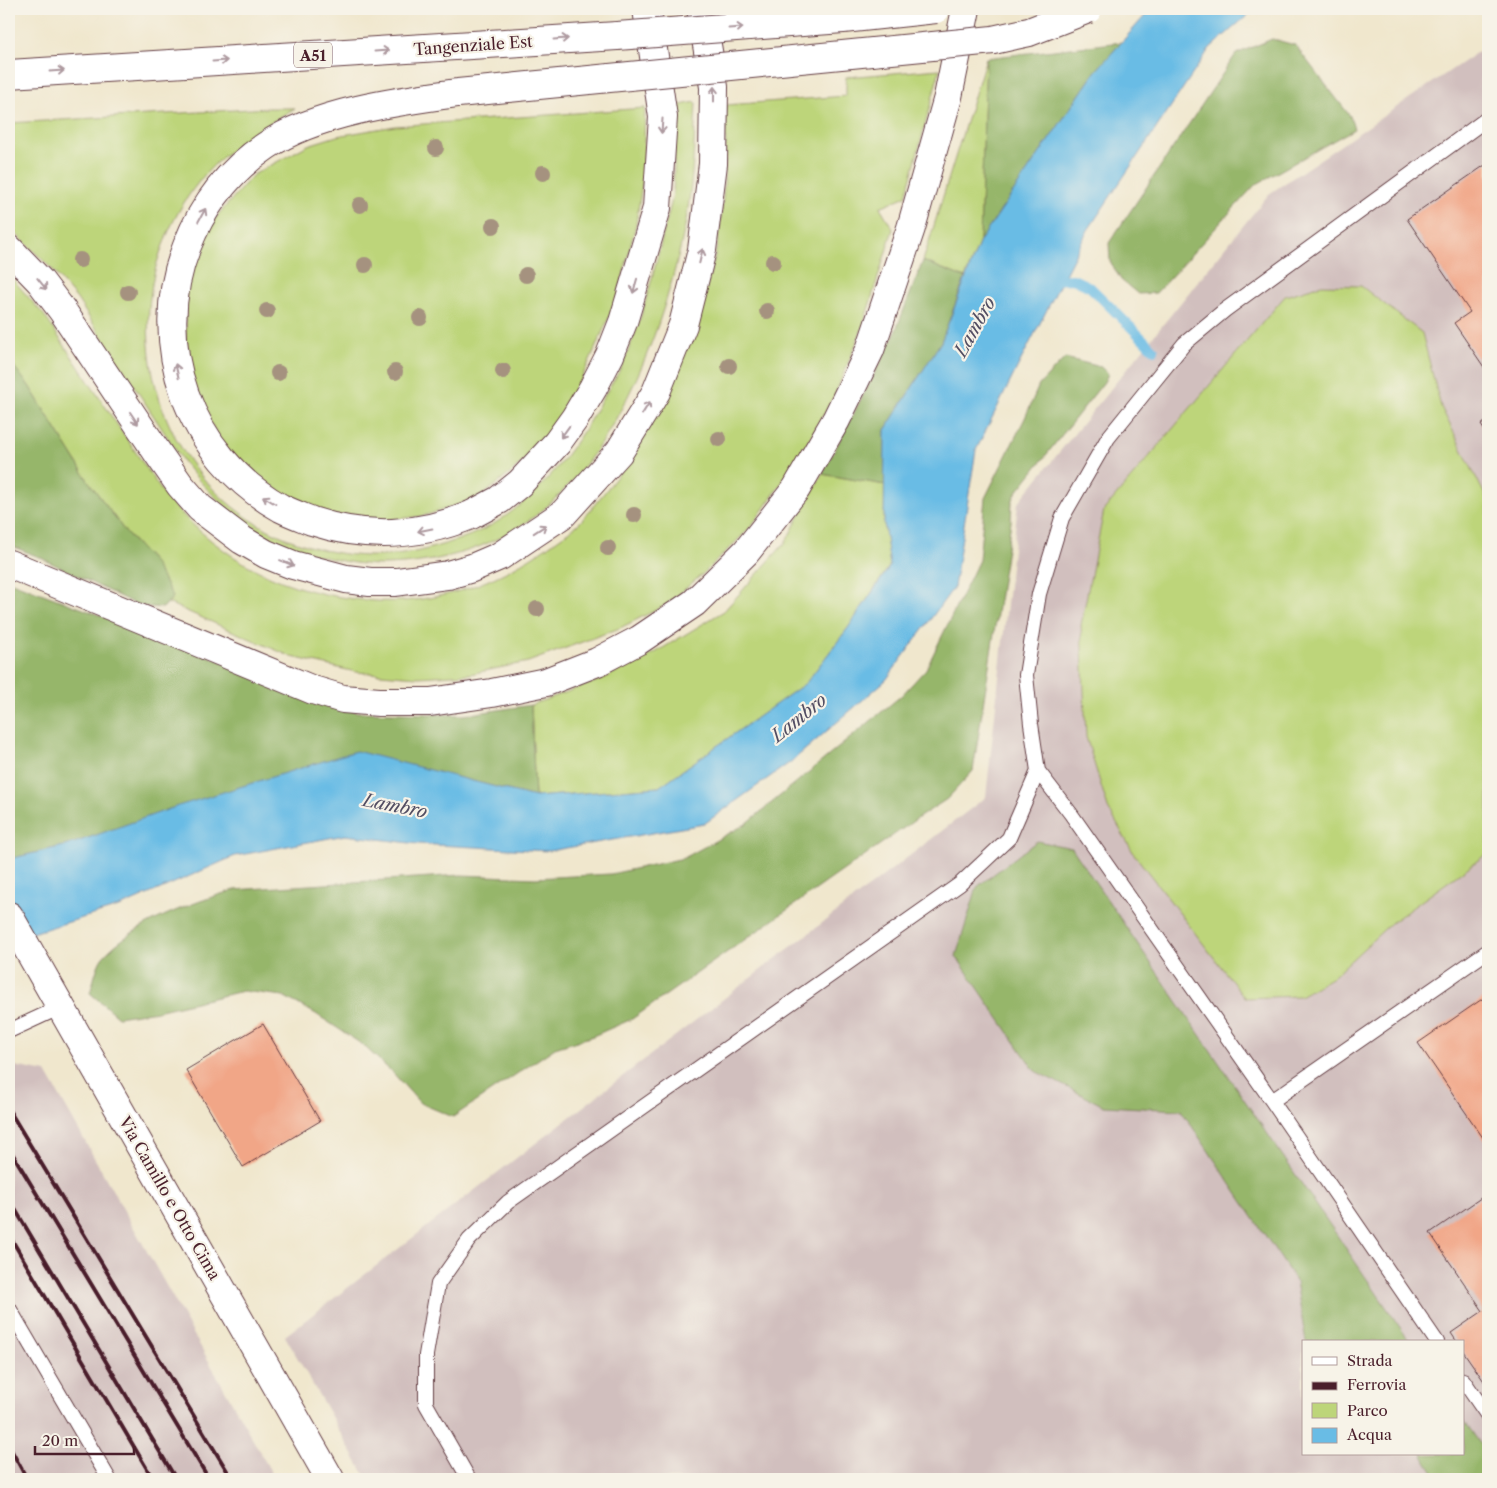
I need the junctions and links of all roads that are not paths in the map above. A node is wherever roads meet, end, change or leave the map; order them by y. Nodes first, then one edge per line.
1 (647, 9) edge
2 (701, 9) edge
3 (936, 9) edge
4 (966, 9) edge
5 (1088, 9) edge
6 (9, 74) edge
7 (1488, 118) edge
8 (9, 249) edge
9 (9, 564) edge
10 (1038, 771) junction
11 (9, 916) edge
12 (1488, 951) edge
13 (61, 1008) junction
14 (9, 1031) edge
15 (1272, 1101) junction
16 (9, 1308) edge
17 (1436, 1340) edge
18 (1464, 1381) edge
19 (1488, 1416) edge
20 (109, 1479) edge
21 (330, 1479) edge
22 (469, 1479) edge

1 -> 5 main road, bridge
8 -> 2 main road
6 -> 3 main road, Tangenziale Est / A51, bridge
4 - 9 main road
7 - 10 lane
10 - 15 lane
10 - 22 lane
11 - 13 main road, Via Camillo e Otto Cima
12 - 15 lane
13 - 14 lane
13 - 21 main road, Via Camillo e Otto Cima
15 - 17 lane
16 - 20 lane
18 - 19 lane

